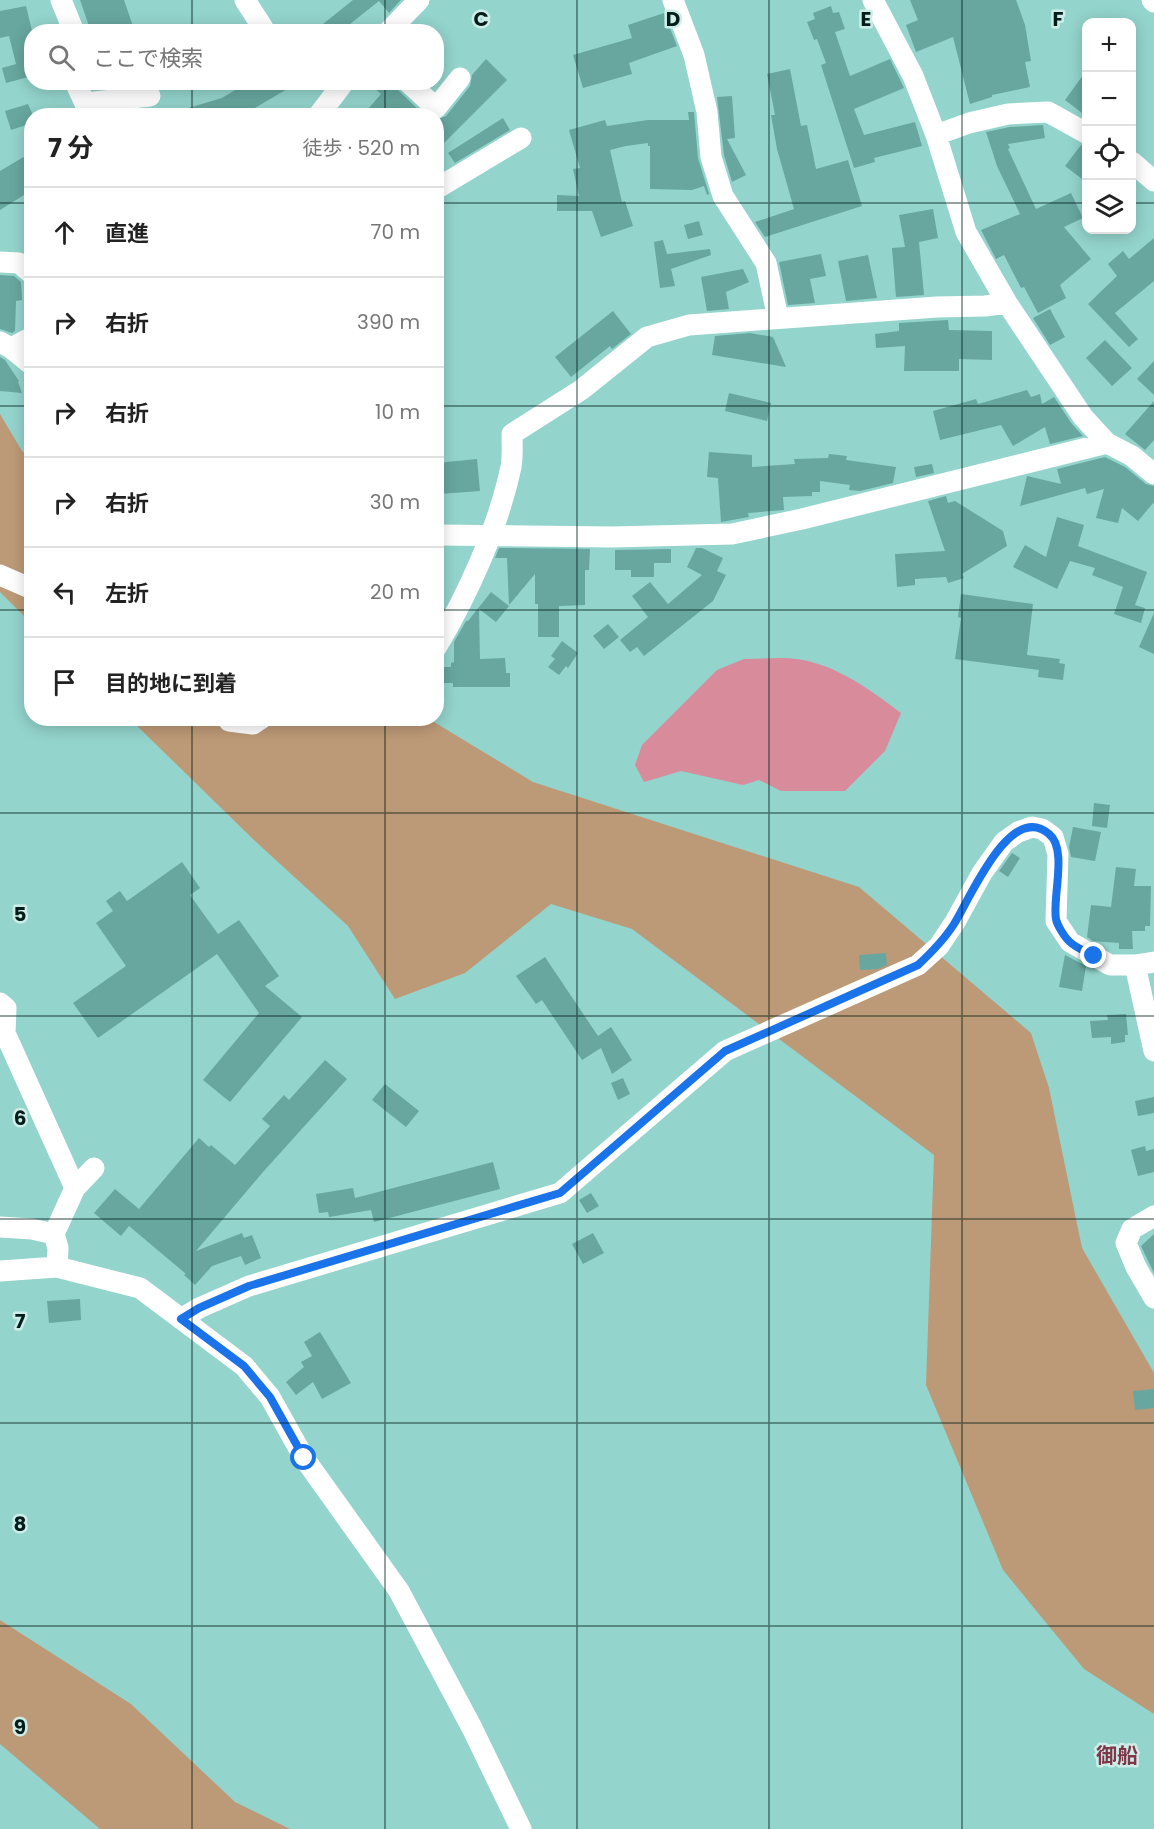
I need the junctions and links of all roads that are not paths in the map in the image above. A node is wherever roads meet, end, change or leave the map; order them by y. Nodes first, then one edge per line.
1 (61, 0) edge
2 (245, 0) edge
3 (419, 0) edge
4 (673, 0) edge
5 (873, 0) edge
6 (71, 24) edge
7 (260, 24) edge
8 (396, 24) edge
9 (460, 78) dead end
10 (79, 90) edge
11 (338, 90) edge
12 (417, 90) edge
13 (150, 96) dead end
14 (88, 108) edge
15 (93, 108) edge
16 (324, 108) edge
17 (436, 108) edge
18 (436, 108) edge
19 (1082, 131) edge
20 (936, 135) junction
21 (521, 138) dead end
22 (1136, 166) edge
23 (1154, 181) edge
24 (444, 184) edge
25 (0, 262) edge
26 (24, 267) edge
27 (1007, 303) junction
28 (778, 318) junction
29 (24, 339) edge
30 (6, 345) edge
31 (24, 359) edge
32 (1107, 443) junction
33 (1152, 468) edge
34 (444, 535) edge
35 (491, 535) junction
36 (0, 575) edge
37 (24, 586) edge
38 (444, 635) edge
39 (1145, 964) edge
40 (0, 1003) edge
41 (1154, 1051) edge
42 (94, 1168) dead end
43 (75, 1188) junction
44 (1154, 1216) edge
45 (0, 1227) edge
46 (54, 1234) junction
47 (57, 1266) junction
48 (0, 1271) edge
49 (1154, 1298) edge
50 (181, 1319) junction
51 (521, 1829) edge

1 - 6 street
2 - 7 street
3 - 8 street
4 - 28 street
5 - 20 street
9 - 18 street
10 - 14 street
11 - 16 street
12 - 17 street
13 - 15 street
19 - 20 street
20 - 27 street
21 - 24 street
22 - 23 street
25 - 26 street
27 - 28 street
27 - 32 street
28 - 35 street
29 - 30 street
30 - 31 street
32 - 33 street
32 - 35 street
34 - 35 street
35 - 38 street
36 - 37 street
39 - 41 street
39 - 50 street
40 - 43 street
42 - 43 street
43 - 46 street
44 - 49 street
45 - 46 street
46 - 47 street
47 - 48 street
47 - 50 street
50 - 51 street

